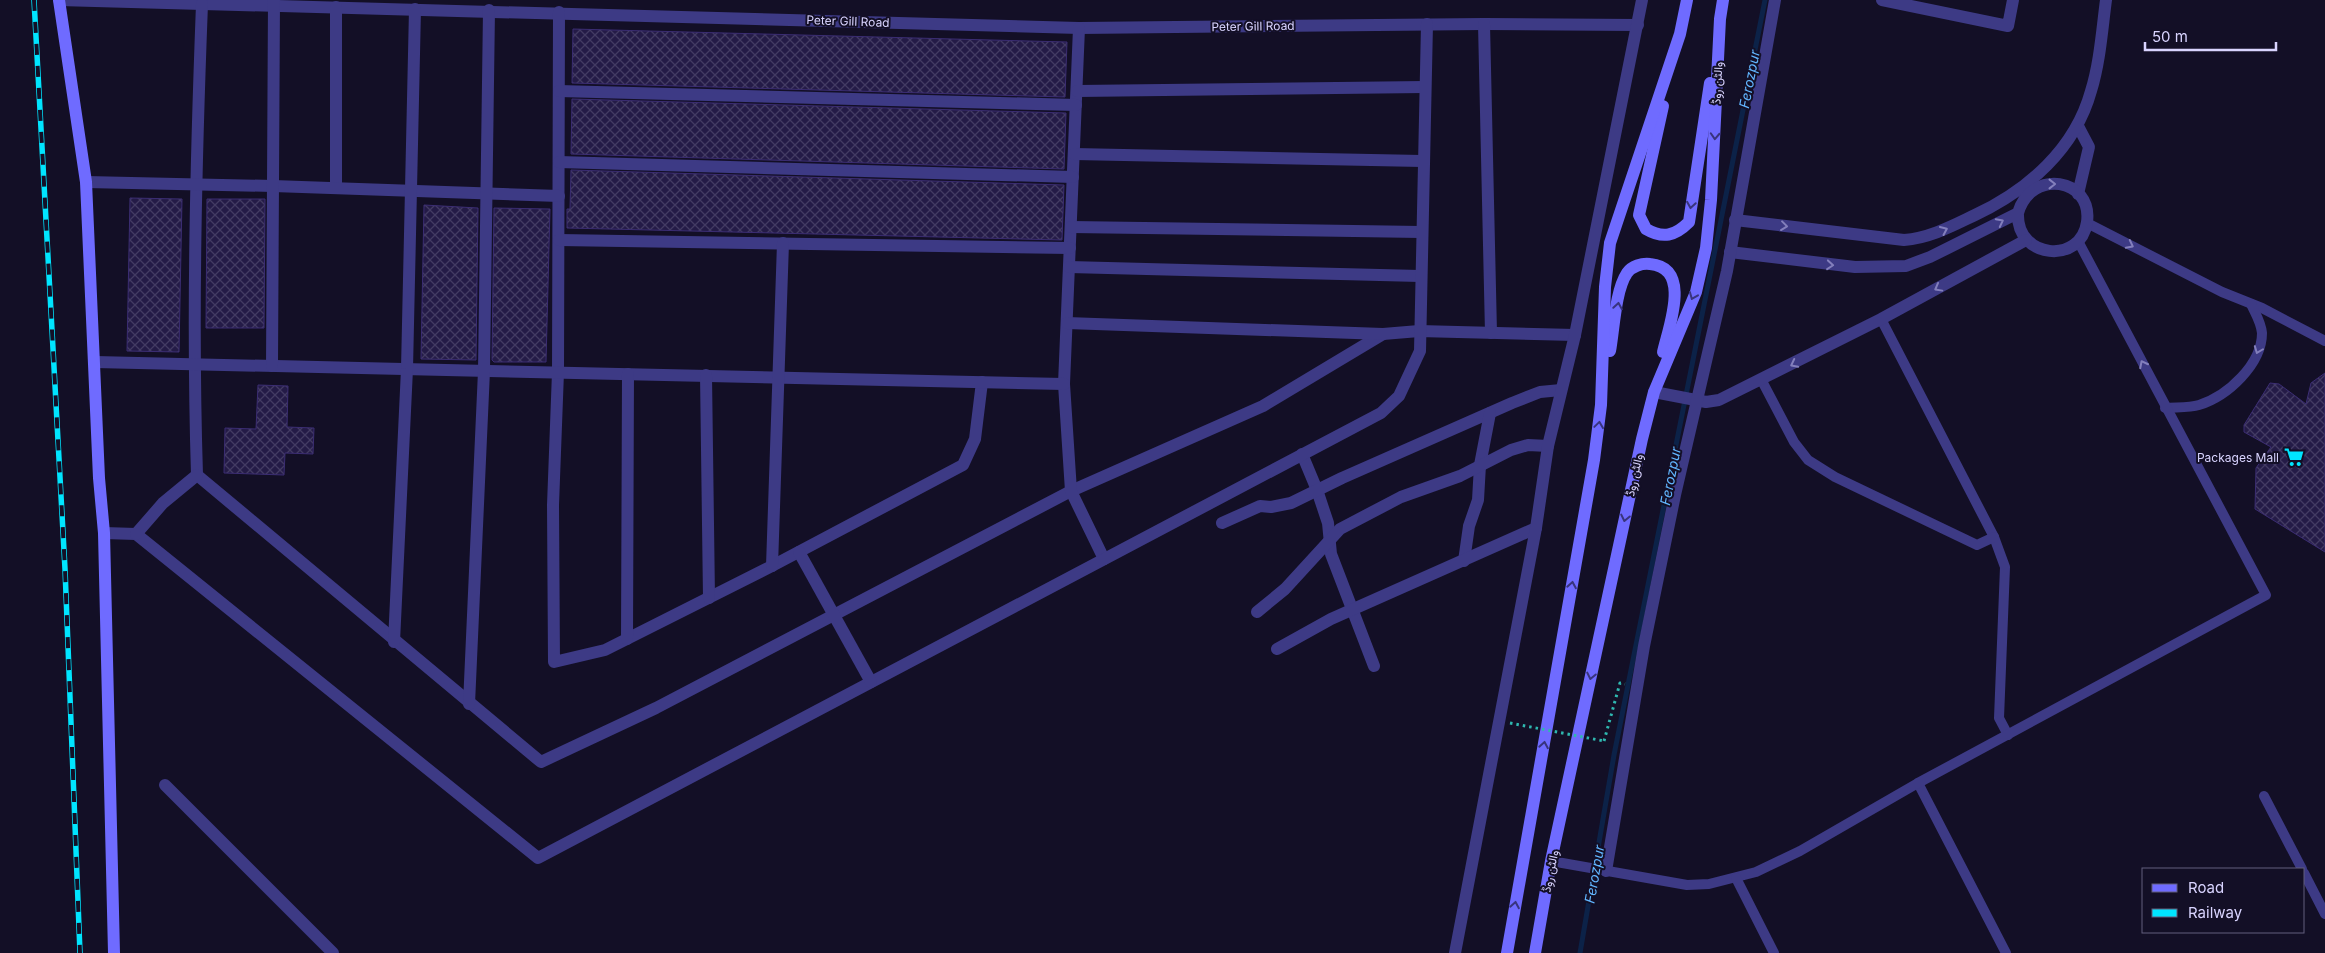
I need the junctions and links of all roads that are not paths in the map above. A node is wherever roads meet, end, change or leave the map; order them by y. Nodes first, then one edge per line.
1 (59, 0) edge
2 (1642, 0) edge
3 (1687, 0) edge
4 (1724, 0) edge
5 (1775, 0) edge
6 (1882, 0) edge
7 (2013, 0) edge
8 (2106, 0) edge
9 (274, 2) edge
10 (202, 4) junction
11 (336, 7) junction
12 (415, 9) junction
13 (489, 10) junction
14 (559, 12) junction
15 (1720, 19) junction
16 (1427, 24) junction
17 (1484, 24) junction
18 (1638, 25) junction
19 (1079, 28) junction
20 (1678, 42) junction
21 (1425, 87) junction
22 (559, 91) junction
23 (1076, 91) junction
24 (1076, 105) junction
25 (2078, 126) junction
26 (1074, 154) junction
27 (1422, 161) junction
28 (559, 162) junction
29 (1073, 177) junction
30 (86, 182) junction
31 (196, 184) junction
32 (273, 186) junction
33 (336, 188) junction
34 (410, 191) junction
35 (486, 194) junction
36 (2078, 194) junction
37 (559, 196) junction
38 (2018, 212) junction
39 (1735, 220) junction
40 (2087, 223) junction
41 (1071, 227) junction
42 (1421, 232) junction
43 (559, 240) junction
44 (2026, 240) junction
45 (2078, 241) junction
46 (783, 243) junction
47 (1070, 248) junction
48 (1730, 252) junction
49 (1069, 268) junction
50 (1420, 276) junction
51 (2251, 304) junction
52 (1881, 319) junction
53 (1067, 322) junction
54 (1419, 331) junction
55 (1491, 333) junction
56 (1383, 334) junction
57 (1575, 334) junction
58 (2325, 341) edge
59 (95, 362) junction
60 (193, 364) junction
61 (272, 366) junction
62 (407, 369) junction
63 (484, 371) junction
64 (558, 372) junction
65 (628, 374) junction
66 (706, 376) junction
67 (778, 377) junction
68 (1762, 381) junction
69 (982, 382) junction
70 (1064, 384) junction
71 (1561, 390) junction
72 (1654, 392) junction
73 (1697, 400) junction
74 (1601, 406) junction
75 (2165, 408) junction
76 (1490, 413) junction
77 (1548, 446) junction
78 (1302, 454) junction
79 (1480, 465) junction
80 (197, 475) junction
81 (1317, 490) junction
82 (1071, 491) junction
83 (1222, 523) dead end
84 (1536, 528) junction
85 (104, 533) junction
86 (136, 534) junction
87 (1994, 537) junction
88 (1331, 539) junction
89 (799, 552) junction
90 (1104, 559) junction
91 (1464, 561) junction
92 (772, 566) junction
93 (709, 598) junction
94 (1351, 610) junction
95 (1257, 612) dead end
96 (832, 616) junction
97 (627, 639) junction
98 (394, 642) junction
99 (1277, 649) dead end
100 (1374, 666) dead end
101 (871, 682) junction
102 (469, 704) junction
103 (2008, 735) junction
104 (1918, 783) junction
105 (165, 785) dead end
106 (2264, 796) dead end
107 (1551, 861) junction
108 (2301, 868) edge
109 (1612, 872) junction
110 (2305, 875) edge
111 (1736, 878) junction
112 (2325, 914) edge
113 (114, 953) edge
114 (333, 953) edge
115 (1455, 953) edge
116 (1507, 953) edge
117 (1535, 953) edge
118 (1774, 953) edge
119 (2006, 953) edge

1 - 10 street, Peter Gill Road
1 - 30 main road
2 - 18 street
3 - 20 main road
4 - 15 main road, والٹن روڈ
5 - 39 street
6 - 7 street
8 - 25 street
9 - 10 street, Peter Gill Road
9 - 11 street, Peter Gill Road
9 - 32 street
10 - 31 street
11 - 12 street, Peter Gill Road
11 - 33 street
12 - 13 street, Peter Gill Road
12 - 34 street
13 - 14 street, Peter Gill Road
13 - 35 street
14 - 19 street, Peter Gill Road
14 - 22 street
15 -> 20 main road
15 -> 72 main road, والٹن روڈ
16 - 17 street, Peter Gill Road
16 - 19 street, Peter Gill Road
16 - 21 street
17 - 18 street, Peter Gill Road
17 - 55 street
18 - 57 street
19 - 23 street
20 - 74 main road
21 - 23 street
21 - 27 street
22 - 24 street
22 - 28 street
23 - 24 street
24 - 26 street
25 - 36 street
39 -> 25 street
26 - 27 street
26 - 29 street
27 - 42 street
28 - 29 street
28 - 37 street
29 - 41 street
30 - 31 street
30 - 59 main road
31 - 32 street
31 - 60 street
32 - 33 street
32 - 61 street
33 - 34 street
34 - 35 street
34 - 62 street
35 - 37 street
35 - 63 street
38 -> 36 street
36 - 40 street
37 - 43 street
38 - 44 street
48 -> 38 street
39 - 48 street
40 - 45 street
40 -> 51 lane
41 - 42 street
41 - 47 street
42 - 50 street
43 - 46 street
43 - 64 street
44 - 45 street
44 -> 52 street
75 -> 45 lane
46 - 47 street
46 - 67 street
47 - 49 street
48 - 73 street
49 - 50 street
49 - 53 street
50 - 54 street
51 - 58 lane
51 -> 75 lane
52 -> 68 street
52 - 87 lane
53 - 56 street
53 - 70 street
54 - 55 street
54 - 56 street
54 - 78 street
55 - 57 street
56 - 82 street
57 - 71 street
59 - 60 street
59 - 85 main road
60 - 61 street
60 - 80 street
61 - 62 street
62 - 63 street
62 - 98 street
63 - 64 street
63 - 102 street
64 - 65 street
64 - 97 street
65 - 66 street
65 - 97 street
66 - 67 street
66 - 93 street
67 - 69 street
67 - 92 street
68 - 73 street
68 - 87 lane
69 - 70 street
69 - 89 street
70 - 82 street
71 - 76 street
71 - 77 street
72 - 73 street
74 -> 72 main road
72 -> 107 main road, والٹن روڈ
73 - 109 street
116 -> 74 main road
75 - 103 lane
76 - 79 street
76 - 81 street
77 - 79 street
77 - 84 street
78 - 81 street
78 - 90 street
79 - 88 street
79 - 91 street
80 - 86 street
80 - 98 street
81 - 83 street
81 - 88 street
82 - 90 street
82 - 96 street
84 - 91 street
84 - 115 street
85 - 86 street
85 - 113 main road
86 - 101 street
87 - 103 lane
88 - 94 street
88 - 95 street
89 - 92 street
89 - 96 street
90 - 101 street
91 - 94 street
92 - 93 street
93 - 97 street
94 - 99 street
94 - 100 street
96 - 101 street
96 - 102 street
98 - 102 street
103 - 104 lane
104 - 111 lane
104 - 119 lane
105 - 114 street
106 - 108 lane
107 - 109 lane
107 - 117 main road, والٹن روڈ
109 - 111 lane
110 - 112 lane
111 - 118 lane

